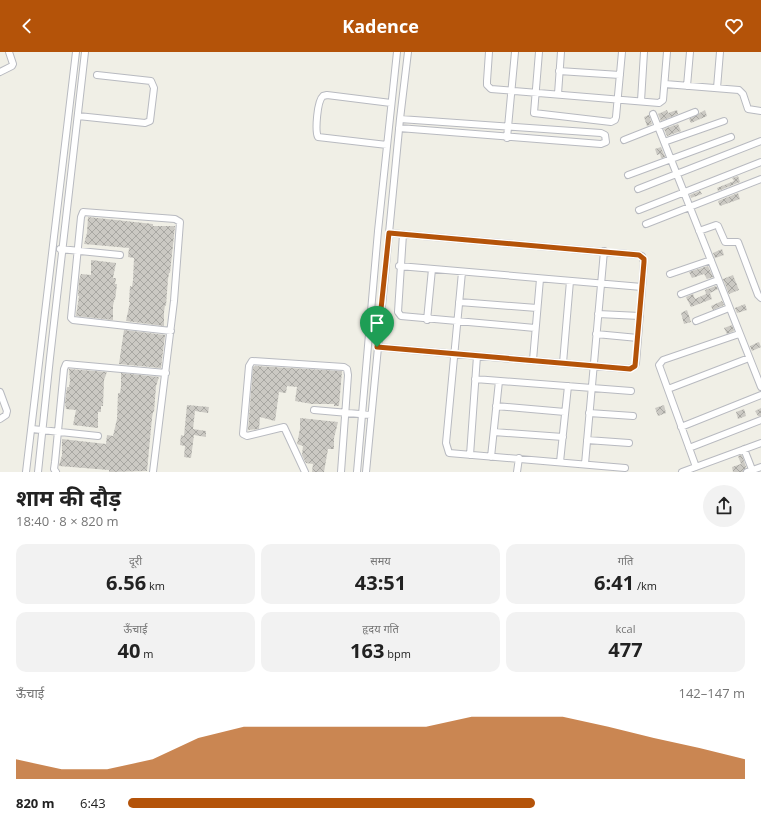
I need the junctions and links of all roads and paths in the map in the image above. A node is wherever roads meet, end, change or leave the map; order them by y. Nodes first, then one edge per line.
1 (9, 52) edge
2 (76, 52) edge
3 (86, 52) edge
4 (397, 52) edge
5 (408, 52) edge
6 (489, 52) edge
7 (515, 52) edge
8 (539, 52) edge
9 (561, 52) edge
10 (622, 52) edge
11 (644, 52) edge
12 (667, 52) edge
13 (690, 52) edge
14 (720, 52) edge
15 (559, 71) junction
16 (0, 72) edge
17 (97, 75) dead end
18 (620, 75) junction
19 (665, 84) junction
20 (687, 86) junction
21 (717, 88) junction
22 (511, 90) junction
23 (535, 92) junction
24 (558, 94) junction
25 (618, 99) junction
26 (640, 101) junction
27 (391, 103) junction
28 (761, 111) edge
29 (695, 112) dead end
30 (654, 114) dead end
31 (78, 116) junction
32 (400, 118) junction
33 (724, 120) dead end
34 (658, 126) junction
35 (508, 127) junction
36 (399, 128) junction
37 (731, 137) dead end
38 (507, 138) junction
39 (624, 140) dead end
40 (761, 141) edge
41 (664, 142) junction
42 (387, 145) junction
43 (671, 159) junction
44 (761, 162) edge
45 (677, 174) junction
46 (628, 175) dead end
47 (761, 179) edge
48 (638, 188) dead end
49 (684, 192) junction
50 (691, 207) junction
51 (639, 210) dead end
52 (646, 224) dead end
53 (700, 231) junction
54 (389, 233) junction
55 (402, 234) junction
56 (53, 248) junction
57 (63, 249) junction
58 (77, 251) junction
59 (604, 251) junction
60 (120, 255) dead end
61 (711, 260) junction
62 (400, 266) junction
63 (432, 269) junction
64 (462, 272) junction
65 (670, 274) dead end
66 (540, 279) junction
67 (718, 280) junction
68 (570, 281) junction
69 (601, 284) junction
70 (642, 287) junction
71 (681, 294) dead end
72 (761, 298) edge
73 (459, 302) junction
74 (537, 308) junction
75 (729, 308) junction
76 (598, 314) junction
77 (640, 316) junction
78 (426, 320) junction
79 (696, 321) dead end
80 (457, 322) junction
81 (535, 328) junction
82 (171, 331) junction
83 (596, 334) junction
84 (739, 334) junction
85 (638, 338) junction
86 (377, 347) junction
87 (454, 354) junction
88 (477, 356) junction
89 (749, 358) junction
90 (533, 360) junction
91 (563, 363) junction
92 (594, 366) junction
93 (166, 373) junction
94 (475, 379) junction
95 (498, 381) junction
96 (568, 386) junction
97 (761, 387) edge
98 (591, 388) junction
99 (668, 389) junction
100 (631, 391) dead end
101 (0, 392) edge
102 (761, 395) edge
103 (496, 406) junction
104 (314, 410) dead end
105 (565, 412) junction
106 (344, 413) junction
107 (589, 413) junction
108 (361, 414) junction
109 (371, 415) junction
110 (633, 416) dead end
111 (0, 419) edge
112 (761, 420) edge
113 (681, 427) junction
114 (32, 429) junction
115 (43, 429) junction
116 (59, 431) junction
117 (494, 432) junction
118 (98, 436) dead end
119 (563, 437) junction
120 (587, 440) junction
121 (629, 443) dead end
122 (761, 443) edge
123 (689, 448) junction
124 (744, 449) junction
125 (470, 455) junction
126 (491, 457) junction
127 (519, 458) junction
128 (560, 462) junction
129 (584, 464) junction
130 (696, 466) junction
131 (761, 467) edge
132 (625, 468) dead end
133 (751, 471) edge
134 (26, 472) edge
135 (38, 472) edge
136 (56, 472) edge
137 (153, 472) edge
138 (305, 472) edge
139 (341, 472) edge
140 (357, 472) edge
141 (366, 472) edge
142 (517, 472) edge
143 (682, 472) edge

1 - 16 street
2 - 56 street
3 - 31 street
4 - 27 street
5 - 32 street
6 - 22 street
7 - 22 street
8 - 23 street
9 - 15 street
10 - 18 street
11 - 26 street
12 - 19 street
13 - 20 street
14 - 21 street
15 - 18 street
15 - 24 street
17 - 31 street
18 - 25 street
19 - 20 street
19 - 26 street
20 - 21 street
21 - 28 street
22 - 23 street
22 - 35 street
23 - 24 street
23 - 25 street
24 - 25 street
25 - 26 street
27 - 42 street
27 - 42 street
29 - 34 street
30 - 34 street
31 - 57 street
32 - 35 street
32 - 36 street
33 - 41 street
34 - 39 street
34 - 41 street
35 - 38 street
35 - 38 street
36 - 38 street
36 - 54 street
37 - 43 street
40 - 45 street
41 - 43 street
42 - 108 street
43 - 45 street
43 - 46 street
44 - 49 street
45 - 48 street
45 - 49 street
47 - 50 street
49 - 50 street
49 - 51 street
50 - 52 street
50 - 53 street
53 - 61 street
53 - 72 street
54 - 55 street
54 - 86 street
55 - 59 street
55 - 62 street
56 - 57 street
56 - 114 street
57 - 58 street
57 - 115 street
58 - 60 street
58 - 82 street
58 - 82 street
59 - 69 street
59 - 70 street
61 - 65 street
61 - 67 street
62 - 63 street
62 - 78 street
63 - 64 street
63 - 78 street
64 - 66 street
64 - 73 street
66 - 68 street
66 - 74 street
67 - 71 street
67 - 75 street
68 - 69 street
68 - 91 street
69 - 70 street
69 - 76 street
70 - 77 street
73 - 74 street
73 - 80 street
74 - 81 street
75 - 79 street
75 - 84 street
76 - 77 street
76 - 83 street
77 - 85 street
78 - 80 street
80 - 81 street
80 - 87 street
81 - 90 street
82 - 93 street
83 - 85 street
83 - 92 street
84 - 89 street
84 - 99 street
85 - 92 street
86 - 87 street
86 - 109 street
87 - 88 street
87 - 125 street
88 - 90 street
88 - 94 street
89 - 97 street
89 - 99 street
90 - 91 street
91 - 92 street
92 - 98 street
93 - 116 street
93 - 137 street
94 - 95 street
94 - 125 street
95 - 96 street
95 - 103 street
96 - 98 street
96 - 105 street
98 - 100 street
98 - 107 street
99 - 113 street
101 - 111 street
102 - 113 street
103 - 105 street
103 - 117 street
104 - 106 street
105 - 119 street
106 - 108 street
106 - 138 street
106 - 139 street
107 - 110 street
107 - 120 street
108 - 109 street
108 - 140 street
109 - 141 street
112 - 123 street
113 - 123 street
114 - 115 street
114 - 134 street
115 - 116 street
115 - 135 street
116 - 118 street
116 - 136 street
117 - 119 street
117 - 126 street
119 - 128 street
120 - 121 street
120 - 129 street
122 - 124 street
123 - 130 street
124 - 130 street
124 - 133 street
125 - 126 street
126 - 127 street
127 - 128 street
127 - 142 street
128 - 129 street
129 - 132 street
130 - 143 street
131 - 133 street

